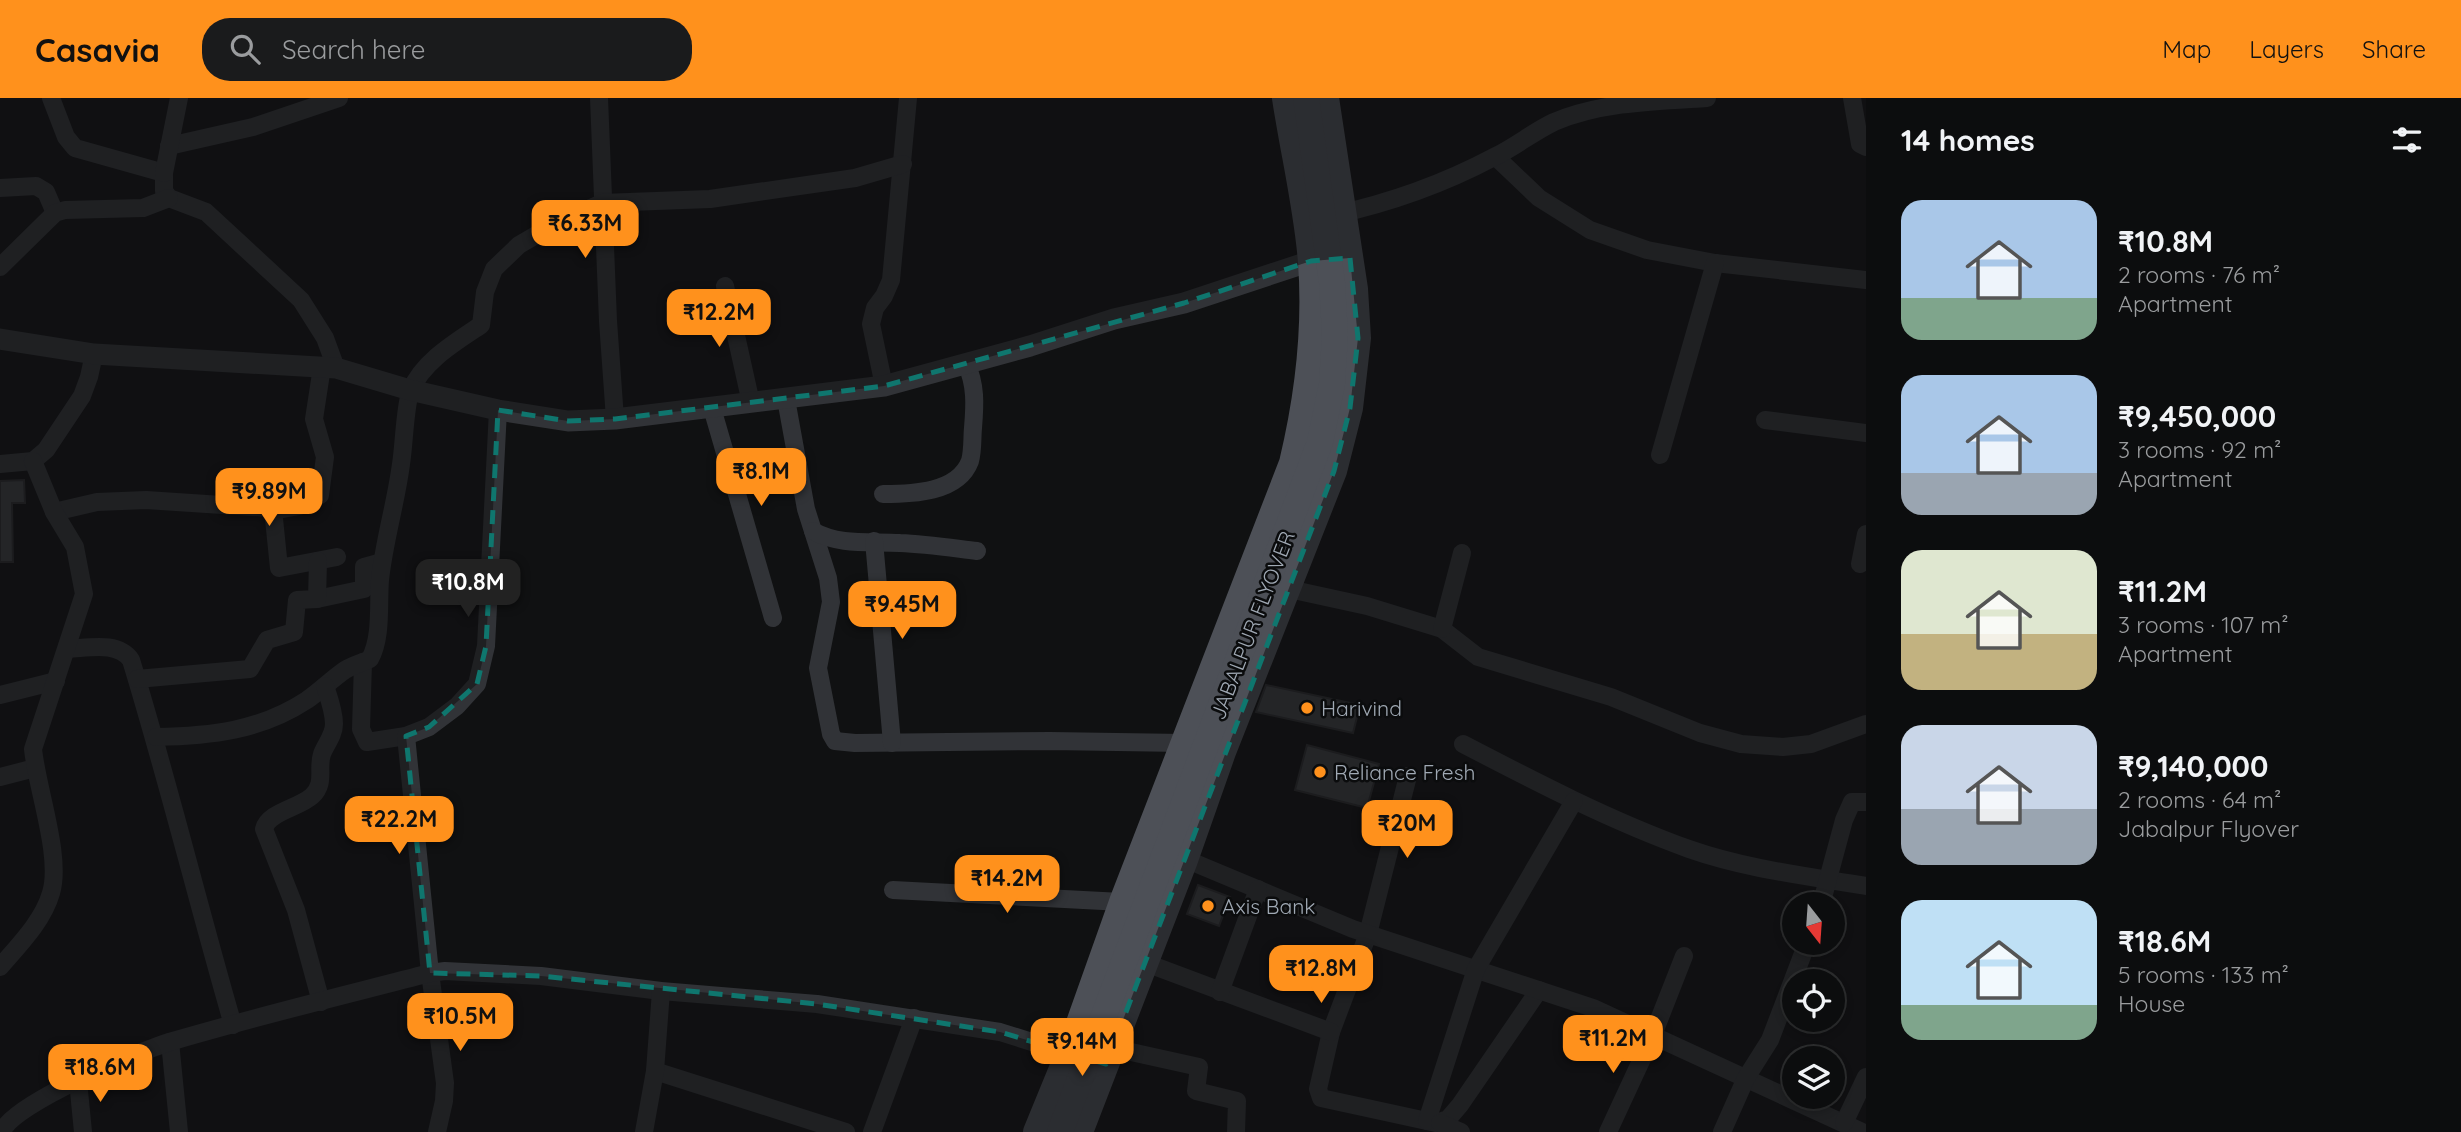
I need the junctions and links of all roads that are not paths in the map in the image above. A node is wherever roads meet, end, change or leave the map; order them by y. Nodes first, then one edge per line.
1 (51, 98) edge
2 (179, 98) edge
3 (339, 98) edge
4 (598, 98) edge
5 (908, 98) edge
6 (1285, 98) edge
7 (1306, 98) edge
8 (1326, 98) edge
9 (1707, 98) edge
10 (1852, 98) edge
11 (1660, 99) edge
12 (169, 146) junction
13 (1866, 147) edge
14 (1496, 157) junction
15 (903, 164) junction
16 (164, 173) junction
17 (0, 188) edge
18 (169, 198) junction
19 (602, 203) junction
20 (55, 213) junction
21 (1343, 213) junction
22 (1304, 221) junction
23 (1350, 258) junction
24 (1311, 261) junction
25 (1716, 263) junction
26 (0, 267) edge
27 (1866, 280) edge
28 (725, 286) dead end
29 (0, 339) edge
30 (94, 354) junction
31 (966, 363) junction
32 (329, 368) junction
33 (884, 386) junction
34 (410, 390) junction
35 (786, 399) junction
36 (751, 403) junction
37 (712, 408) junction
38 (498, 410) junction
39 (615, 419) junction
40 (1765, 420) dead end
41 (1866, 432) edge
42 (1660, 455) dead end
43 (33, 461) junction
44 (0, 464) edge
45 (883, 494) dead end
46 (273, 509) junction
47 (54, 512) junction
48 (813, 531) junction
49 (1866, 534) edge
50 (874, 541) junction
51 (977, 551) dead end
52 (1462, 553) dead end
53 (337, 557) dead end
54 (318, 561) junction
55 (382, 562) junction
56 (1860, 564) dead end
57 (1289, 589) junction
58 (317, 599) junction
59 (773, 618) dead end
60 (1442, 629) junction
61 (68, 649) junction
62 (363, 662) junction
63 (137, 678) junction
64 (56, 681) junction
65 (325, 686) junction
66 (0, 695) edge
67 (1866, 724) edge
68 (406, 736) junction
69 (156, 737) junction
70 (892, 743) junction
71 (1184, 743) junction
72 (1462, 744) dead end
73 (35, 768) junction
74 (1408, 776) dead end
75 (0, 777) edge
76 (1574, 801) junction
77 (1866, 802) edge
78 (1146, 841) junction
79 (1185, 860) junction
80 (1829, 880) junction
81 (1866, 886) edge
82 (1258, 889) junction
83 (893, 890) dead end
84 (1825, 892) edge
85 (1122, 902) junction
86 (1368, 934) junction
87 (1684, 956) dead end
88 (1802, 956) edge
89 (1146, 963) junction
90 (0, 967) edge
91 (1476, 969) junction
92 (430, 973) junction
93 (1539, 990) junction
94 (662, 991) junction
95 (1220, 992) junction
96 (321, 1002) junction
97 (914, 1018) junction
98 (233, 1025) junction
99 (1331, 1032) junction
100 (1653, 1035) junction
101 (170, 1042) junction
102 (1068, 1054) junction
103 (1109, 1056) junction
104 (655, 1071) junction
105 (1866, 1077) edge
106 (1746, 1078) junction
107 (78, 1081) junction
108 (1434, 1122) junction
109 (1844, 1124) junction
110 (2, 1128) edge
111 (83, 1132) edge
112 (179, 1132) edge
113 (437, 1132) edge
114 (644, 1132) edge
115 (846, 1132) edge
116 (872, 1132) edge
117 (1036, 1132) edge
118 (1060, 1132) edge
119 (1080, 1132) edge
120 (1236, 1132) edge
121 (1461, 1132) edge
122 (1608, 1132) edge
123 (1721, 1132) edge
124 (1862, 1132) edge

1 - 16 street
2 - 12 street
3 - 12 street
4 - 19 street
5 - 15 street
6 - 22 main road
7 - 118 main road, JABALPUR FLYOVER, bridge
8 - 21 main road
9 - 11 street
10 - 13 street
11 - 14 street
12 - 16 street
14 - 21 street
14 - 25 street
15 - 19 street
15 - 33 street
16 - 18 street
17 - 20 street
18 - 20 street
18 - 32 street
19 - 34 street
19 - 39 street
20 - 26 street
21 - 22 street
21 - 23 main road
22 - 24 main road
23 - 24 street
23 - 57 main road
24 - 31 street
24 - 71 main road
25 - 27 street
25 - 42 street
28 - 36 street
29 - 30 street
30 - 32 street
30 - 43 street
31 - 33 street
31 - 45 street
32 - 34 street
32 - 46 street
33 - 35 street
34 - 38 street
34 - 55 street
35 - 36 street
35 - 48 street
36 - 37 street
37 - 39 street
37 - 59 street
38 - 39 street
38 - 68 street
40 - 41 street
43 - 44 street
43 - 47 street
46 - 47 street
46 - 54 street
47 - 61 street
48 - 50 street
48 - 70 street
49 - 56 street
50 - 51 street
50 - 70 street
52 - 60 street
53 - 54 street
54 - 58 street
55 - 58 street
55 - 62 street
57 - 60 street
57 - 79 main road
58 - 63 street
60 - 67 street
61 - 63 street
61 - 64 street
62 - 65 street
62 - 68 street
63 - 69 street
64 - 66 street
64 - 73 street
65 - 69 street
65 - 96 street
68 - 92 street
69 - 98 street
70 - 71 street
71 - 78 main road
72 - 76 street
73 - 75 street
73 - 90 street
74 - 86 street
76 - 80 street
76 - 91 street
77 - 80 street
78 - 79 street
78 - 85 main road
79 - 82 street
79 - 89 main road
80 - 81 street
80 - 84 street
82 - 86 street
82 - 95 street
83 - 85 street
85 - 102 main road
86 - 91 street
86 - 99 street
87 - 100 street
88 - 106 street
89 - 95 street
89 - 103 main road
91 - 93 street
91 - 108 street
92 - 94 street
92 - 96 street
92 - 113 street
93 - 100 street
93 - 108 street
94 - 97 street
94 - 104 street
95 - 99 street
96 - 98 street
97 - 102 street
97 - 116 street
98 - 101 street
99 - 108 street
100 - 106 street
100 - 122 street
101 - 107 street
101 - 112 street
102 - 103 street
102 - 117 main road
103 - 119 main road
103 - 120 street
104 - 114 street
104 - 115 street
105 - 109 street
106 - 109 street
106 - 123 street
107 - 110 street
107 - 111 street
108 - 121 street
109 - 124 street

